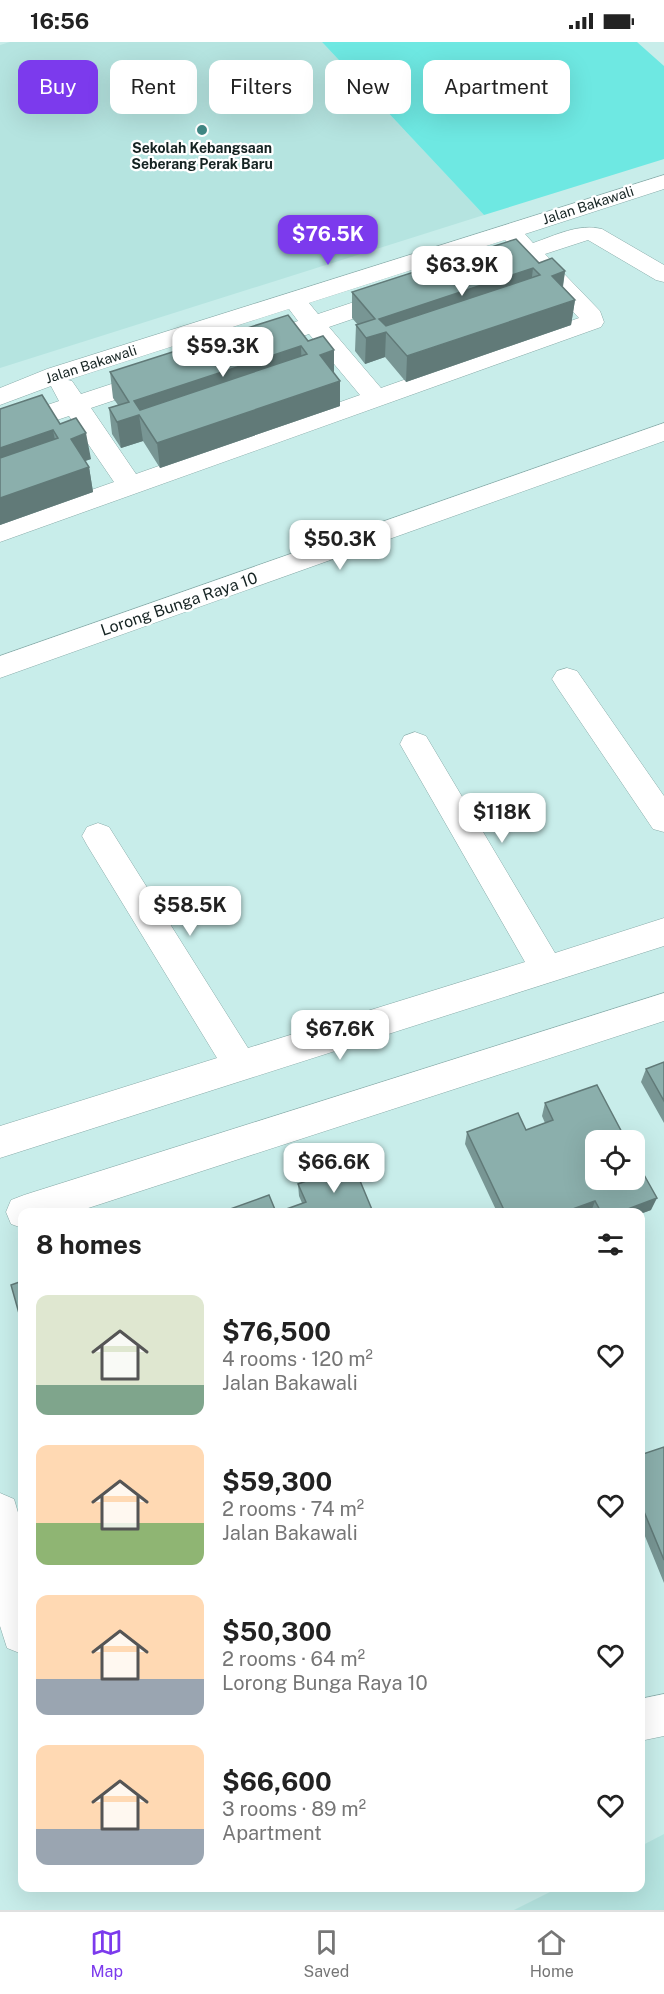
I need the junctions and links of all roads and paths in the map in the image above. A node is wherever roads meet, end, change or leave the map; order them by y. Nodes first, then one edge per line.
1 (664, 182) edge
2 (509, 231) junction
3 (529, 252) junction
4 (484, 267) edge
5 (664, 275) edge
6 (416, 290) edge
7 (293, 299) junction
8 (313, 324) junction
9 (234, 351) edge
10 (177, 370) edge
11 (56, 375) junction
12 (0, 397) edge
13 (376, 399) junction
14 (75, 404) junction
15 (0, 430) edge
16 (664, 432) edge
17 (130, 486) junction
18 (0, 532) edge
19 (0, 667) edge
20 (567, 679) dead end
21 (415, 744) dead end
22 (664, 820) edge
23 (98, 836) dead end
24 (664, 932) edge
25 (546, 969) junction
26 (664, 1007) edge
27 (240, 1065) junction
28 (0, 1142) edge
29 (36, 1208) edge
30 (18, 1215) edge
31 (0, 1226) edge
32 (0, 1513) edge
33 (18, 1611) edge
34 (664, 1715) edge
35 (645, 1719) edge

1 - 2 street, Jalan Bakawali
2 - 3 street
2 - 7 street, Jalan Bakawali
3 - 4 street
3 - 5 street
3 - 13 street
6 - 8 street
7 - 8 street
7 - 11 street, Jalan Bakawali
8 - 9 street
8 - 13 street
10 - 14 street
11 - 12 street, Jalan Bakawali
11 - 14 street
13 - 17 street
14 - 15 street
14 - 17 street
16 - 19 street, Lorong Bunga Raya 10
17 - 18 street
20 - 22 street
21 - 25 street
23 - 27 street
24 - 25 street
25 - 27 street
26 - 29 street
27 - 28 street
30 - 31 street
32 - 33 street
34 - 35 street

